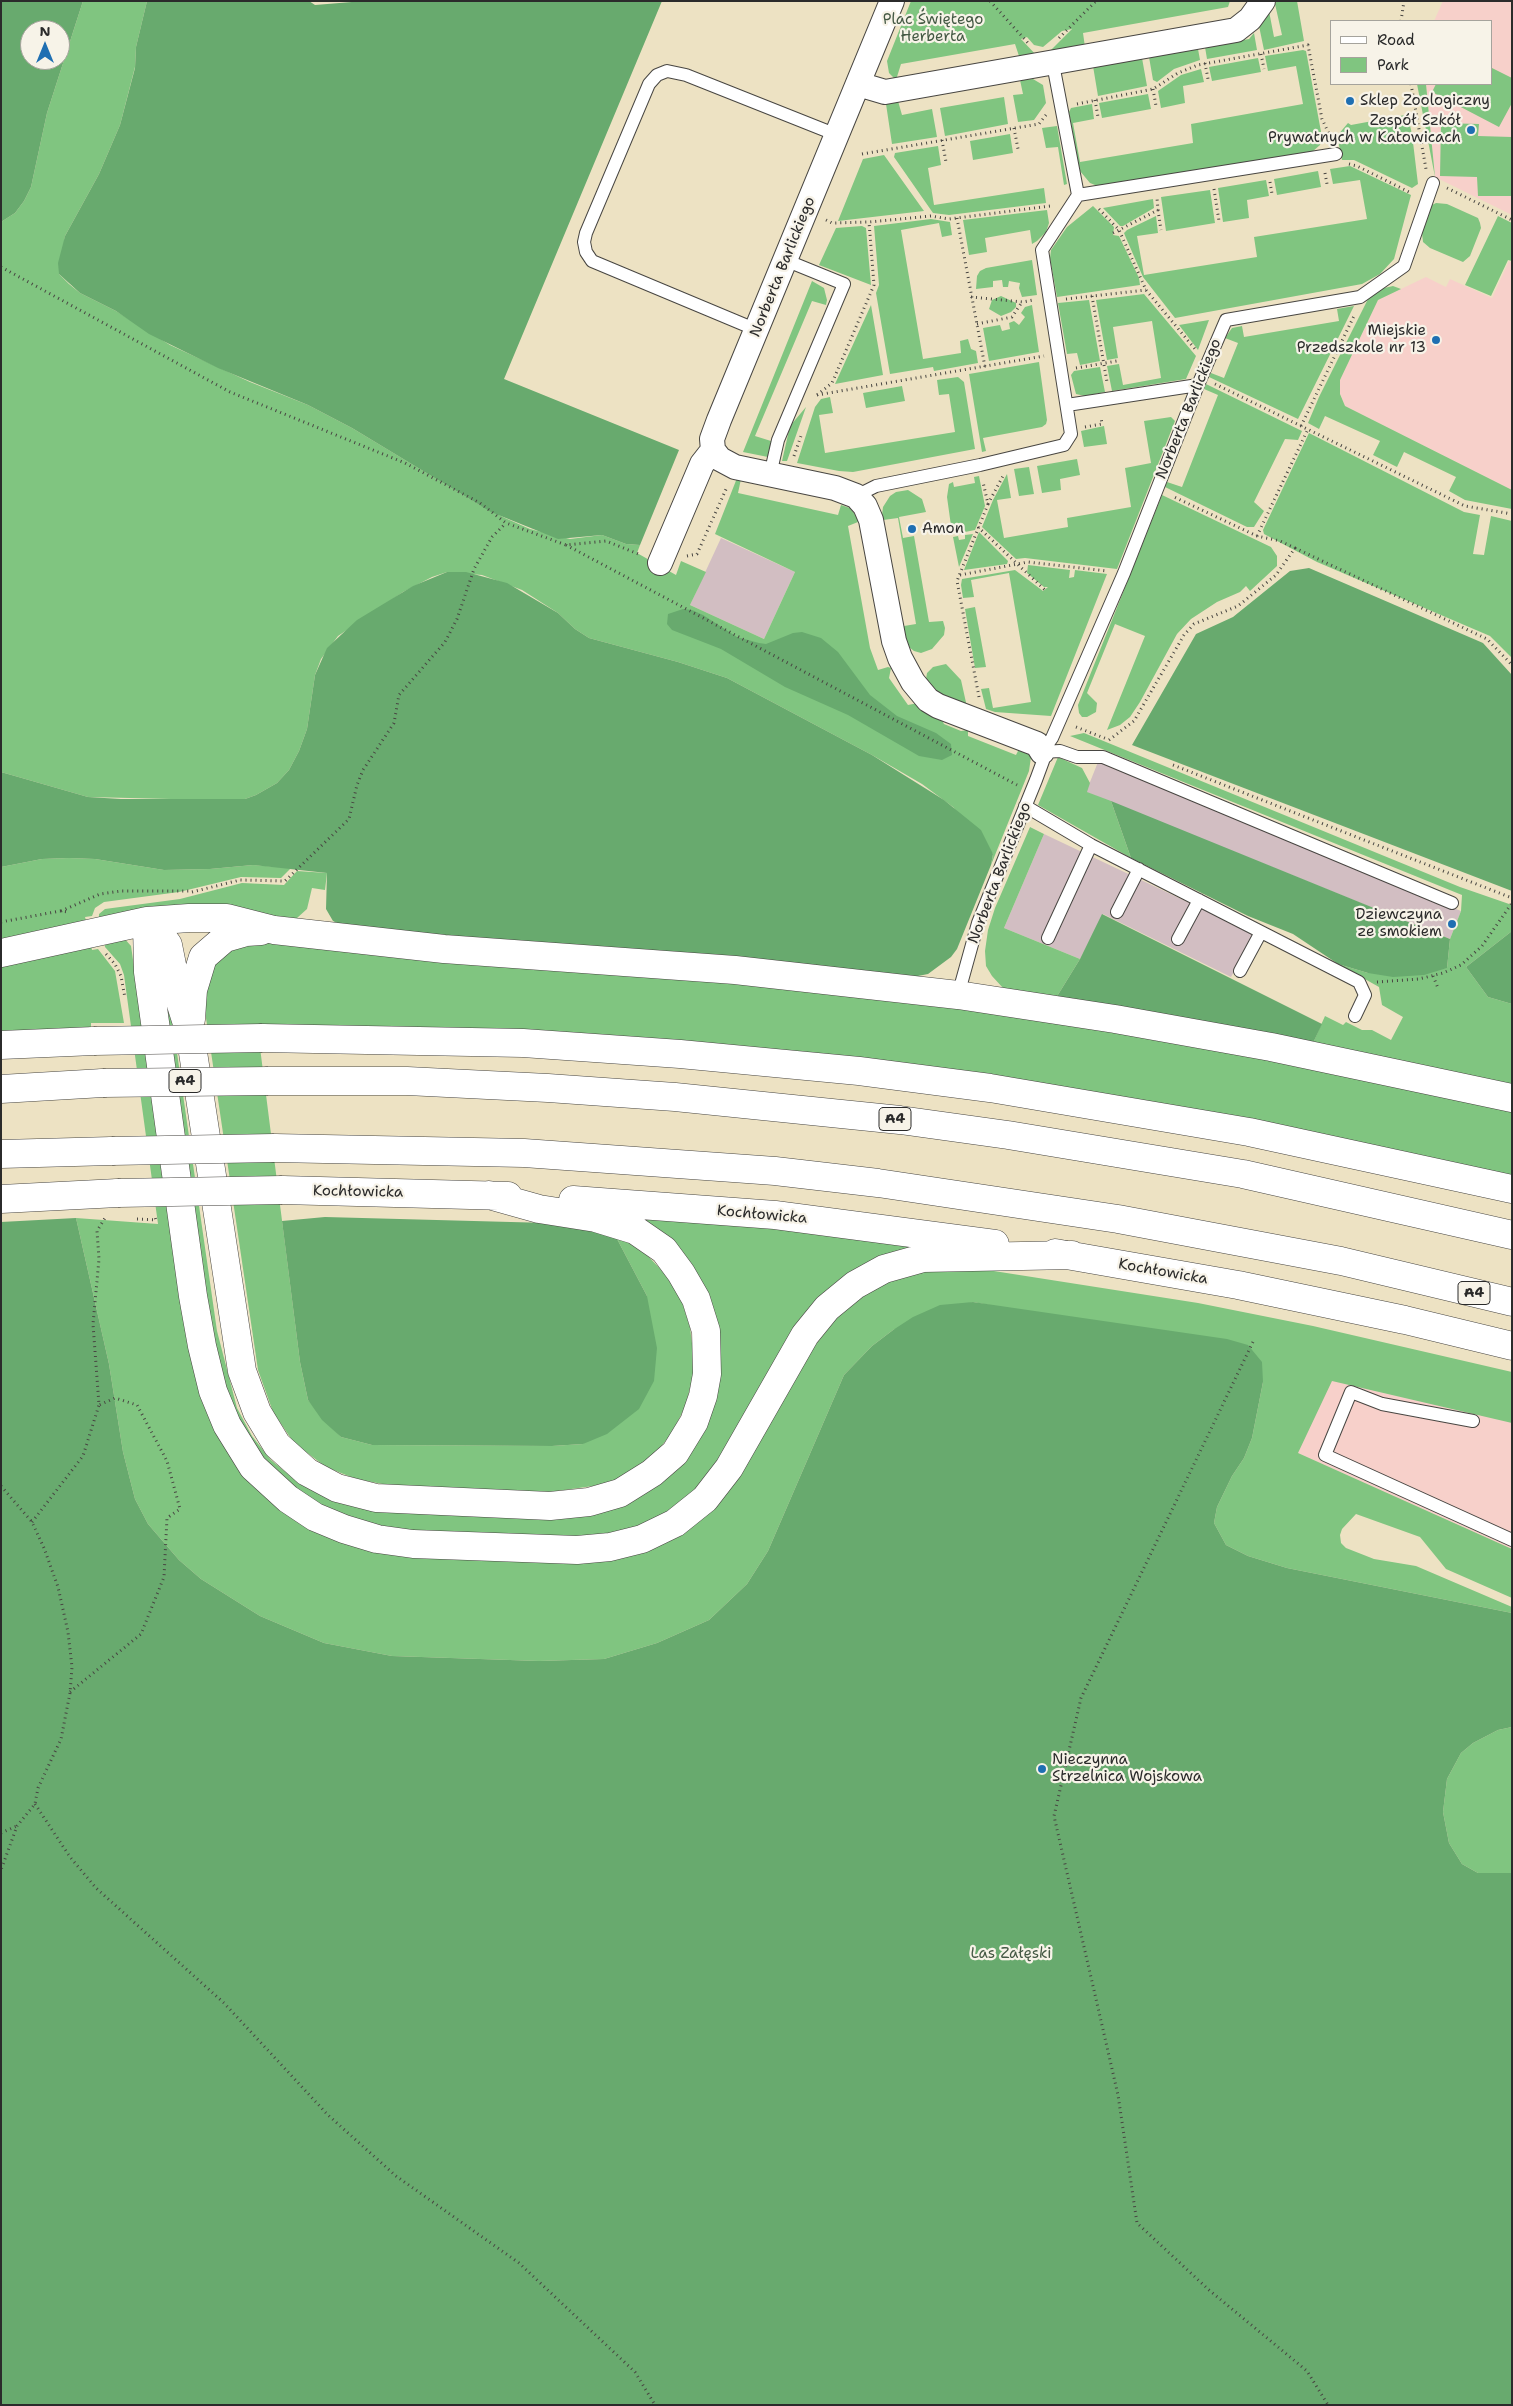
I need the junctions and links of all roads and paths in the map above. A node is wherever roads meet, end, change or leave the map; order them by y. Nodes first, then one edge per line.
1 (892, 1) edge
2 (990, 1) edge
3 (1096, 1) edge
4 (1263, 1) edge
5 (1404, 1) edge
6 (1401, 20) edge
7 (1261, 54) junction
8 (1046, 62) junction
9 (1205, 64) junction
10 (1264, 69) dead end
11 (1208, 79) dead end
12 (858, 84) junction
13 (1411, 85) edge
14 (1152, 89) junction
15 (1095, 100) junction
16 (1156, 106) dead end
17 (1061, 107) junction
18 (1098, 117) dead end
19 (1014, 128) junction
20 (837, 135) junction
21 (942, 140) junction
22 (1018, 150) dead end
23 (862, 154) dead end
24 (1337, 160) junction
25 (946, 162) dead end
26 (1269, 176) dead end
27 (1433, 183) junction
28 (1327, 184) dead end
29 (1213, 186) dead end
30 (1272, 194) dead end
31 (1156, 195) dead end
32 (1075, 199) junction
33 (1104, 205) dead end
34 (1098, 208) junction
35 (1158, 210) junction
36 (806, 212) junction
37 (957, 218) junction
38 (1219, 220) dead end
39 (1512, 220) edge
40 (869, 222) junction
41 (1119, 230) junction
42 (1161, 230) dead end
43 (1113, 233) dead end
44 (785, 260) junction
45 (1, 267) edge
46 (1366, 293) junction
47 (1092, 296) dead end
48 (1023, 302) dead end
49 (977, 324) junction
50 (757, 330) junction
51 (1059, 354) junction
52 (1117, 361) dead end
53 (1104, 363) junction
54 (1207, 364) junction
55 (984, 367) junction
56 (1199, 381) junction
57 (1107, 383) dead end
58 (818, 395) junction
59 (814, 400) dead end
60 (1067, 405) junction
61 (1301, 426) junction
62 (1308, 429) junction
63 (803, 431) dead end
64 (713, 450) junction
65 (791, 464) dead end
66 (980, 466) junction
67 (770, 475) junction
68 (728, 486) dead end
69 (1157, 489) junction
70 (856, 496) junction
71 (1512, 514) edge
72 (506, 523) junction
73 (978, 527) junction
74 (1256, 536) junction
75 (566, 545) junction
76 (1295, 548) junction
77 (660, 564) junction
78 (1017, 565) junction
79 (1124, 573) junction
80 (959, 575) junction
81 (1045, 590) dead end
82 (1512, 664) edge
83 (980, 700) dead end
84 (1060, 720) junction
85 (1109, 740) junction
86 (1116, 743) dead end
87 (1042, 752) junction
88 (1164, 762) dead end
89 (1031, 792) junction
90 (1026, 806) junction
91 (1091, 845) junction
92 (1139, 869) junction
93 (285, 880) dead end
94 (196, 891) dead end
95 (1512, 898) edge
96 (1199, 900) junction
97 (1452, 903) dead end
98 (1512, 904) edge
99 (60, 911) junction
100 (1117, 912) dead end
101 (73, 913) dead end
102 (147, 921) junction
103 (1, 922) edge
104 (274, 930) junction
105 (1261, 932) junction
106 (1048, 938) dead end
107 (1178, 939) dead end
108 (1, 953) edge
109 (1240, 971) dead end
110 (1433, 976) junction
111 (1359, 982) junction
112 (1438, 988) dead end
113 (958, 995) junction
114 (1355, 1016) dead end
115 (190, 1032) junction
116 (1, 1046) edge
117 (1, 1089) edge
118 (1512, 1098) edge
119 (1, 1154) edge
120 (1512, 1189) edge
121 (489, 1195) junction
122 (1, 1198) edge
123 (104, 1220) dead end
124 (1512, 1235) edge
125 (1072, 1255) junction
126 (1512, 1302) edge
127 (1253, 1342) dead end
128 (1512, 1346) edge
129 (100, 1405) junction
130 (1473, 1421) dead end
131 (1, 1486) edge
132 (32, 1522) junction
133 (1512, 1540) edge
134 (70, 1692) junction
135 (34, 1804) junction
136 (17, 1826) junction
137 (1, 1833) edge
138 (1, 1870) edge
139 (655, 2405) edge
140 (1328, 2405) edge

1 - 12 street, Norberta Barlickiego
2 - 8 path
3 - 8 path
4 - 8 street
5 - 6 path
7 - 9 path
7 - 10 path
7 - 24 path
8 - 12 street
8 - 17 lane
9 - 11 path
9 - 14 path
12 - 20 street, Norberta Barlickiego
13 - 27 path
14 - 15 path
14 - 16 path
15 - 17 path
15 - 18 path
17 - 19 path
17 - 32 lane
19 - 21 path
19 - 22 path
20 - 36 street, Norberta Barlickiego
20 - 50 lane
21 - 23 path
21 - 25 path
24 - 27 path
24 - 28 path
24 - 32 lane
26 - 30 path
27 - 39 path
27 - 46 lane, Norberta Barlickiego
29 - 38 path
31 - 35 path
32 - 34 path
32 - 37 path
32 - 51 lane
33 - 34 path
34 - 41 path
35 - 41 path
35 - 42 path
36 - 40 path
36 - 44 street, Norberta Barlickiego
37 - 40 path
37 - 49 path
40 - 58 path
41 - 43 path
41 - 54 path
44 - 50 street, Norberta Barlickiego
44 - 67 lane
45 - 72 path
46 - 54 lane, Norberta Barlickiego
46 - 61 path
47 - 53 path
48 - 49 path
49 - 55 path
50 - 64 street, Norberta Barlickiego
51 - 53 path
51 - 55 path
51 - 60 lane
52 - 53 path
53 - 57 path
54 - 56 lane, Norberta Barlickiego
55 - 58 path
56 - 60 lane
56 - 61 path
56 - 69 lane, Norberta Barlickiego
58 - 59 path
60 - 66 lane
61 - 62 path
62 - 71 path
62 - 74 path
63 - 65 path
64 - 67 street
64 - 77 street, Norberta Barlickiego
66 - 70 lane
66 - 73 path
67 - 70 street
68 - 77 path
69 - 74 path
69 - 79 lane, Norberta Barlickiego
70 - 87 street
72 - 75 path
72 - 93 path
73 - 78 path
73 - 80 path
74 - 76 path
75 - 77 path
75 - 89 path
76 - 82 path
76 - 85 path
78 - 79 path
78 - 80 path
78 - 81 path
79 - 84 lane, Norberta Barlickiego
80 - 83 path
84 - 85 path
84 - 87 lane, Norberta Barlickiego
85 - 86 path
87 - 89 lane, Norberta Barlickiego
87 - 97 lane
88 - 95 path
89 - 90 lane, Norberta Barlickiego
90 - 91 lane
90 - 113 lane, Norberta Barlickiego
91 - 92 lane
91 - 106 lane
92 - 96 lane
92 - 100 lane
94 - 99 path
96 - 105 lane
96 - 107 lane
98 - 110 path
99 - 101 path
99 - 103 path
102 - 104 main road
102 - 108 main road
102 - 115 main road
102 - 125 main road
104 - 113 main road
104 - 115 main road
105 - 109 lane
105 - 111 lane
110 - 111 path
110 - 112 path
111 - 114 lane
113 - 118 main road
115 - 121 main road
116 - 120 main road, bridge
117 - 124 main road, A4, bridge
119 - 126 main road, A4, bridge
121 - 122 main road, Kochłowicka, bridge
121 - 125 main road, Kochłowicka
123 - 129 path
125 - 128 main road, Kochłowicka
127 - 140 path
129 - 132 path
129 - 134 path
130 - 133 lane
131 - 132 path
132 - 134 path
134 - 135 path
135 - 136 path
135 - 139 path
136 - 137 path
136 - 138 path

